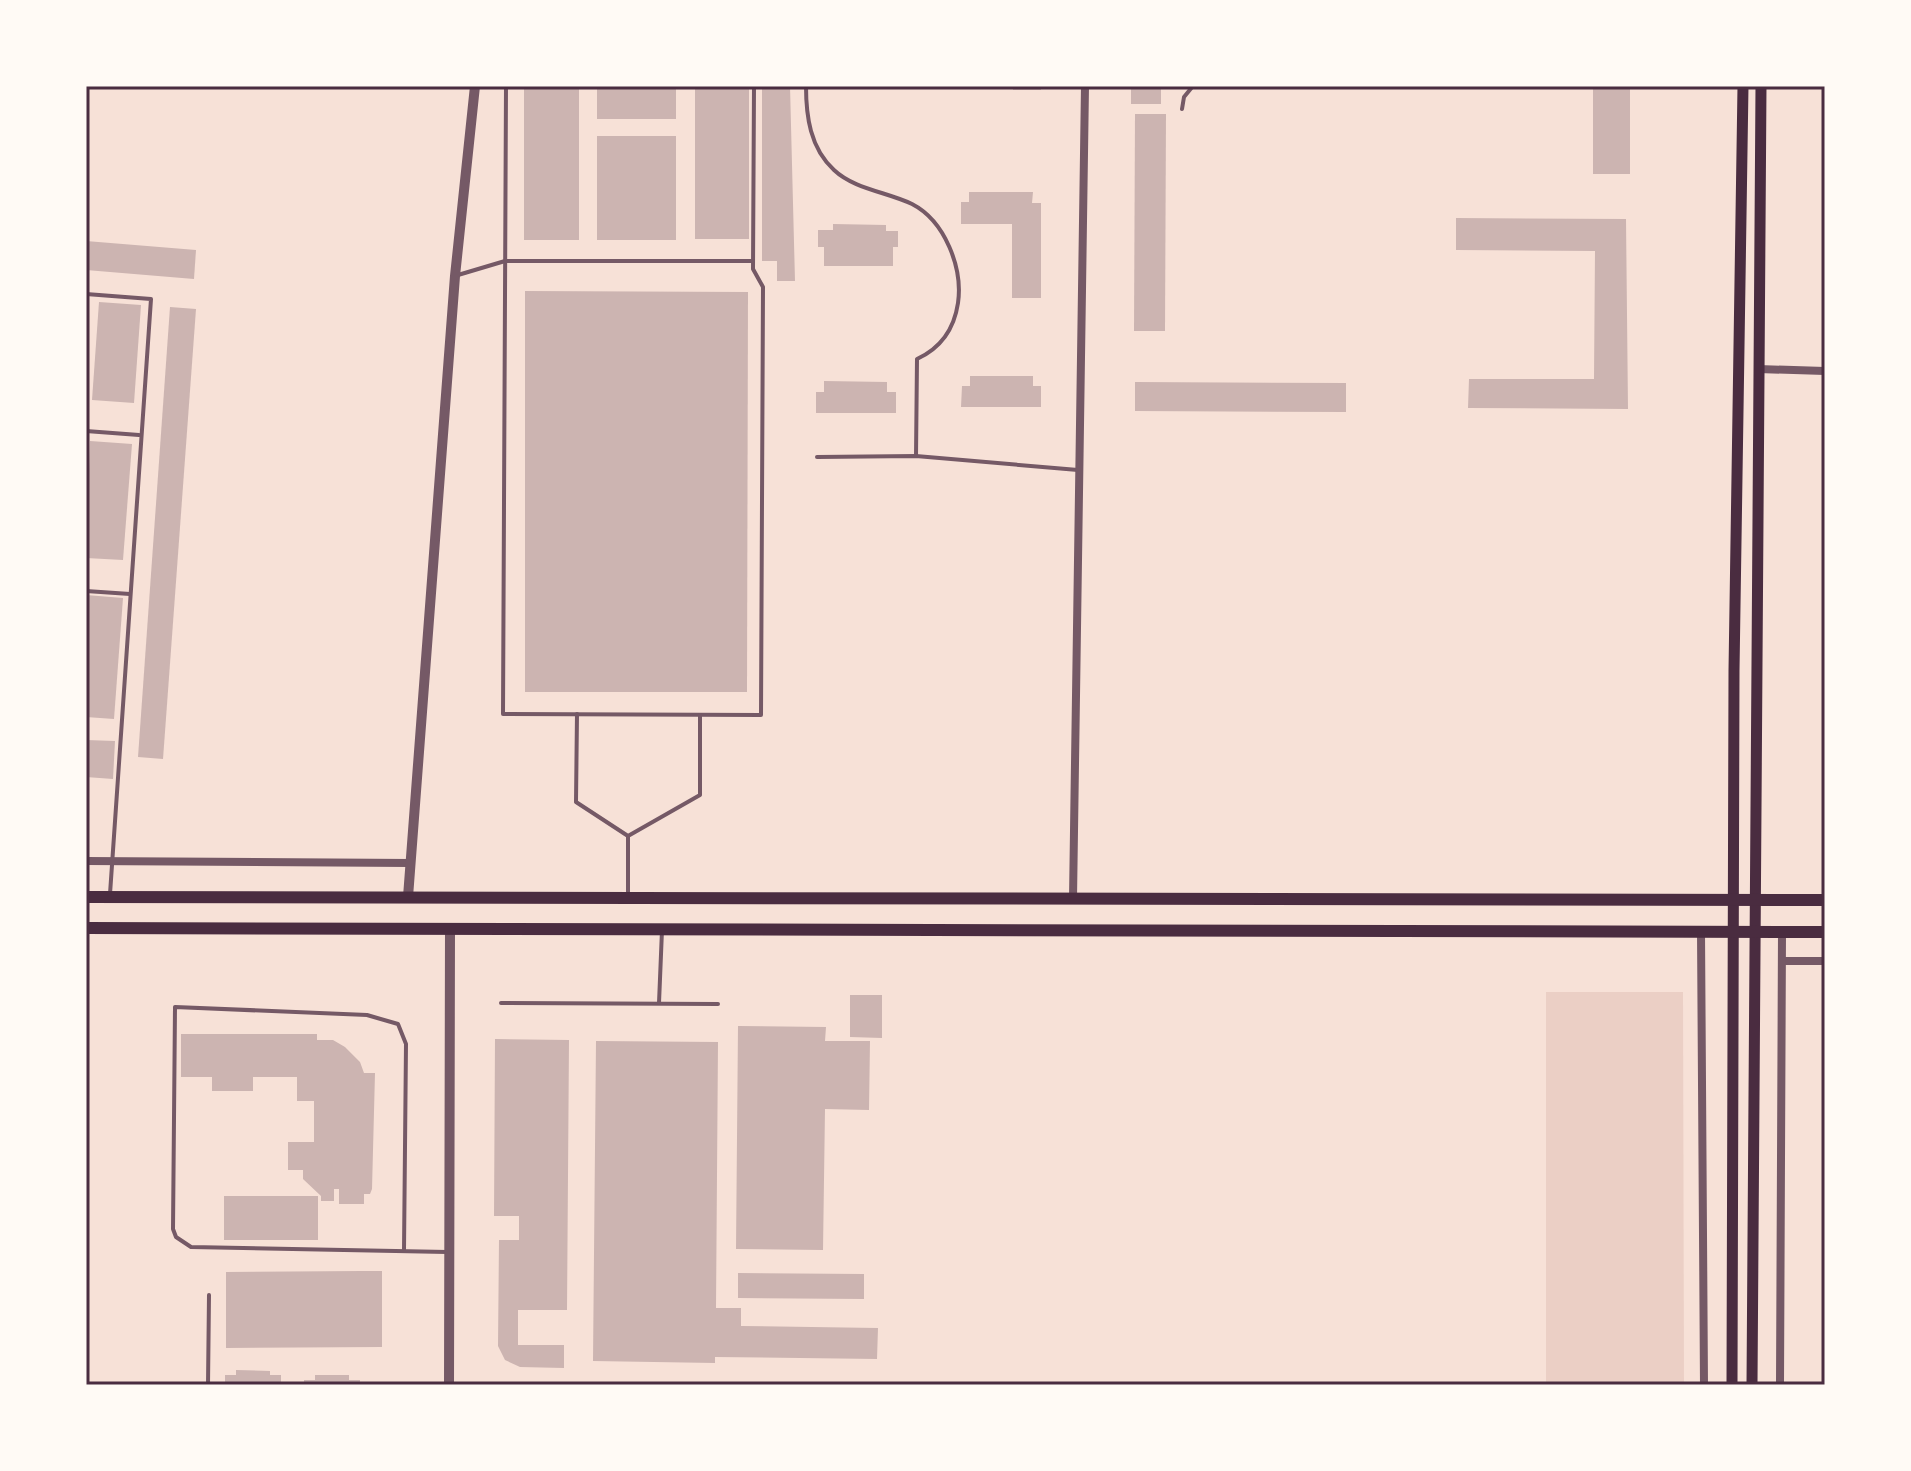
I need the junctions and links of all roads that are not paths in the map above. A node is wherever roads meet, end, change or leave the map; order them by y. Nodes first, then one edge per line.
1 (475, 86) edge
2 (506, 86) edge
3 (754, 86) edge
4 (806, 86) edge
5 (1085, 86) edge
6 (1307, 86) edge
7 (1743, 86) edge
8 (1761, 86) edge
9 (1182, 109) dead end
10 (505, 261) junction
11 (753, 261) junction
12 (455, 276) junction
13 (86, 294) edge
14 (1758, 369) junction
15 (1825, 371) edge
16 (86, 431) edge
17 (141, 435) junction
18 (916, 456) junction
19 (817, 457) dead end
20 (1078, 470) junction
21 (86, 591) edge
22 (130, 594) junction
23 (577, 714) junction
24 (700, 715) junction
25 (628, 836) junction
26 (86, 861) edge
27 (113, 861) junction
28 (411, 863) junction
29 (86, 897) edge
30 (110, 897) junction
31 (408, 897) junction
32 (628, 898) junction
33 (1073, 899) junction
34 (1733, 900) junction
35 (1754, 900) junction
36 (1825, 900) edge
37 (86, 928) edge
38 (450, 929) junction
39 (662, 929) junction
40 (1701, 932) junction
41 (1733, 932) junction
42 (1754, 932) junction
43 (1782, 932) junction
44 (1825, 932) edge
45 (1782, 961) junction
46 (1825, 961) edge
47 (501, 1003) dead end
48 (659, 1003) junction
49 (718, 1004) dead end
50 (404, 1250) junction
51 (449, 1252) junction
52 (209, 1295) dead end
53 (208, 1385) edge
54 (449, 1385) edge
55 (1704, 1385) edge
56 (1732, 1385) edge
57 (1752, 1385) edge
58 (1780, 1385) edge

1 - 12 street
2 - 10 lane
3 - 11 lane
4 - 18 lane
5 - 20 street
6 - 9 lane
7 - 34 main road
8 - 14 main road
10 - 11 lane
10 - 12 lane
10 - 23 lane
11 - 24 lane
12 - 28 street
13 - 17 lane
14 - 15 street
14 - 35 main road
16 - 17 lane
17 - 22 lane
18 - 19 lane
18 - 20 lane
20 - 33 street
21 - 22 lane
22 - 27 lane
23 - 24 lane
23 - 25 lane
24 - 25 lane
25 - 32 lane
26 - 27 street
27 - 28 street
27 - 30 lane
28 - 31 street
29 - 30 main road
30 - 31 main road
31 - 32 main road
32 - 33 main road
33 - 34 main road
34 - 35 main road
34 - 41 main road
35 - 36 main road
35 - 42 main road
37 - 38 main road
38 - 39 main road
38 - 51 street
39 - 40 main road
39 - 48 lane
40 - 41 main road
40 - 55 street
41 - 42 main road
41 - 56 main road
42 - 43 main road
42 - 57 main road
43 - 44 main road
43 - 45 street
45 - 46 street
45 - 58 street
47 - 48 lane
48 - 49 lane
50 - 50 lane
50 - 51 lane
51 - 54 street
52 - 53 lane

